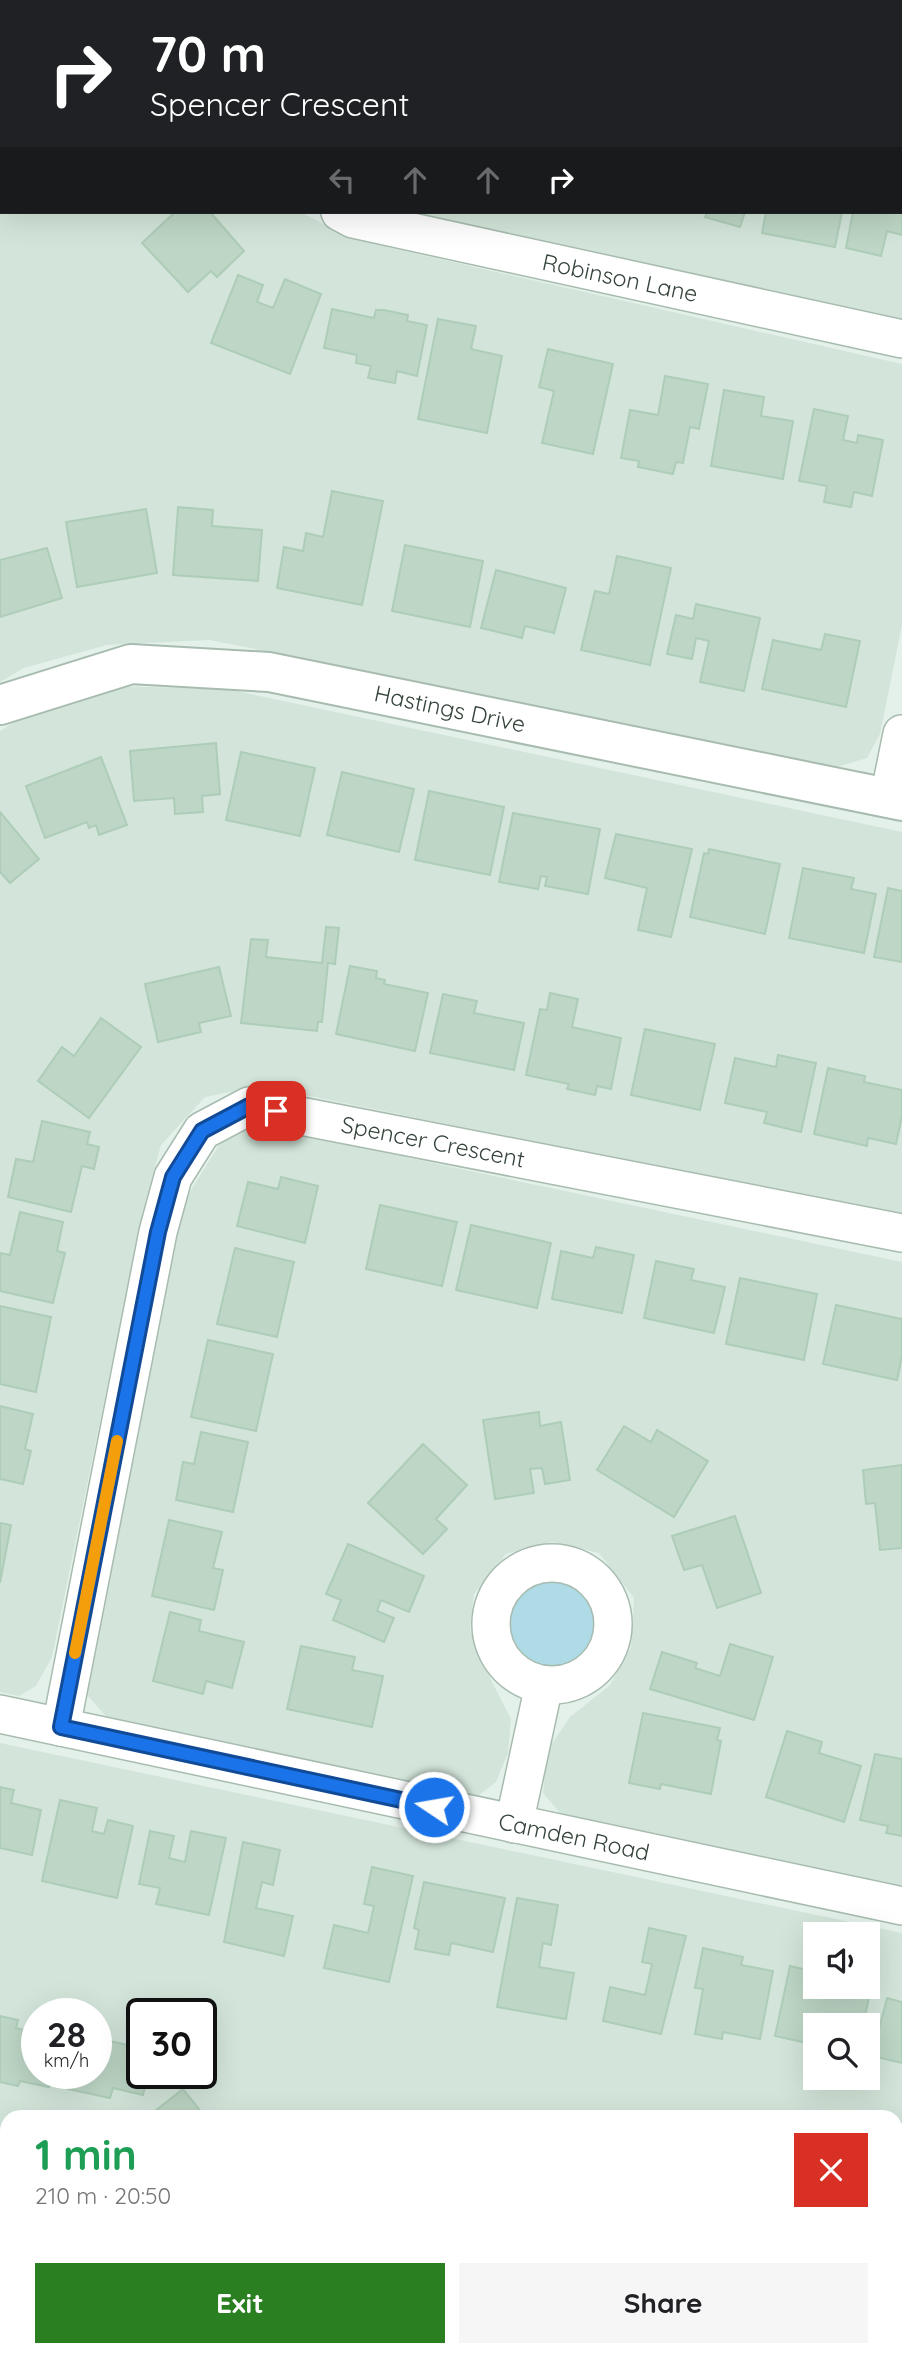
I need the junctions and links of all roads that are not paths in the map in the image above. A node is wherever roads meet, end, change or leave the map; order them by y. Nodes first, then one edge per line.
1 (344, 214) edge
2 (902, 339) edge
3 (0, 705) edge
4 (902, 734) edge
5 (895, 800) edge
6 (902, 1233) edge
7 (544, 1685) dead end
8 (0, 1714) edge
9 (61, 1727) junction
10 (514, 1824) junction
11 (902, 1906) edge

1 - 2 street, Robinson Lane
3 - 5 street, Hastings Drive
4 - 5 street
6 - 9 street, Spencer Crescent
7 - 10 street
8 - 9 street, Camden Road
9 - 10 street, Camden Road
10 - 11 street, Camden Road

